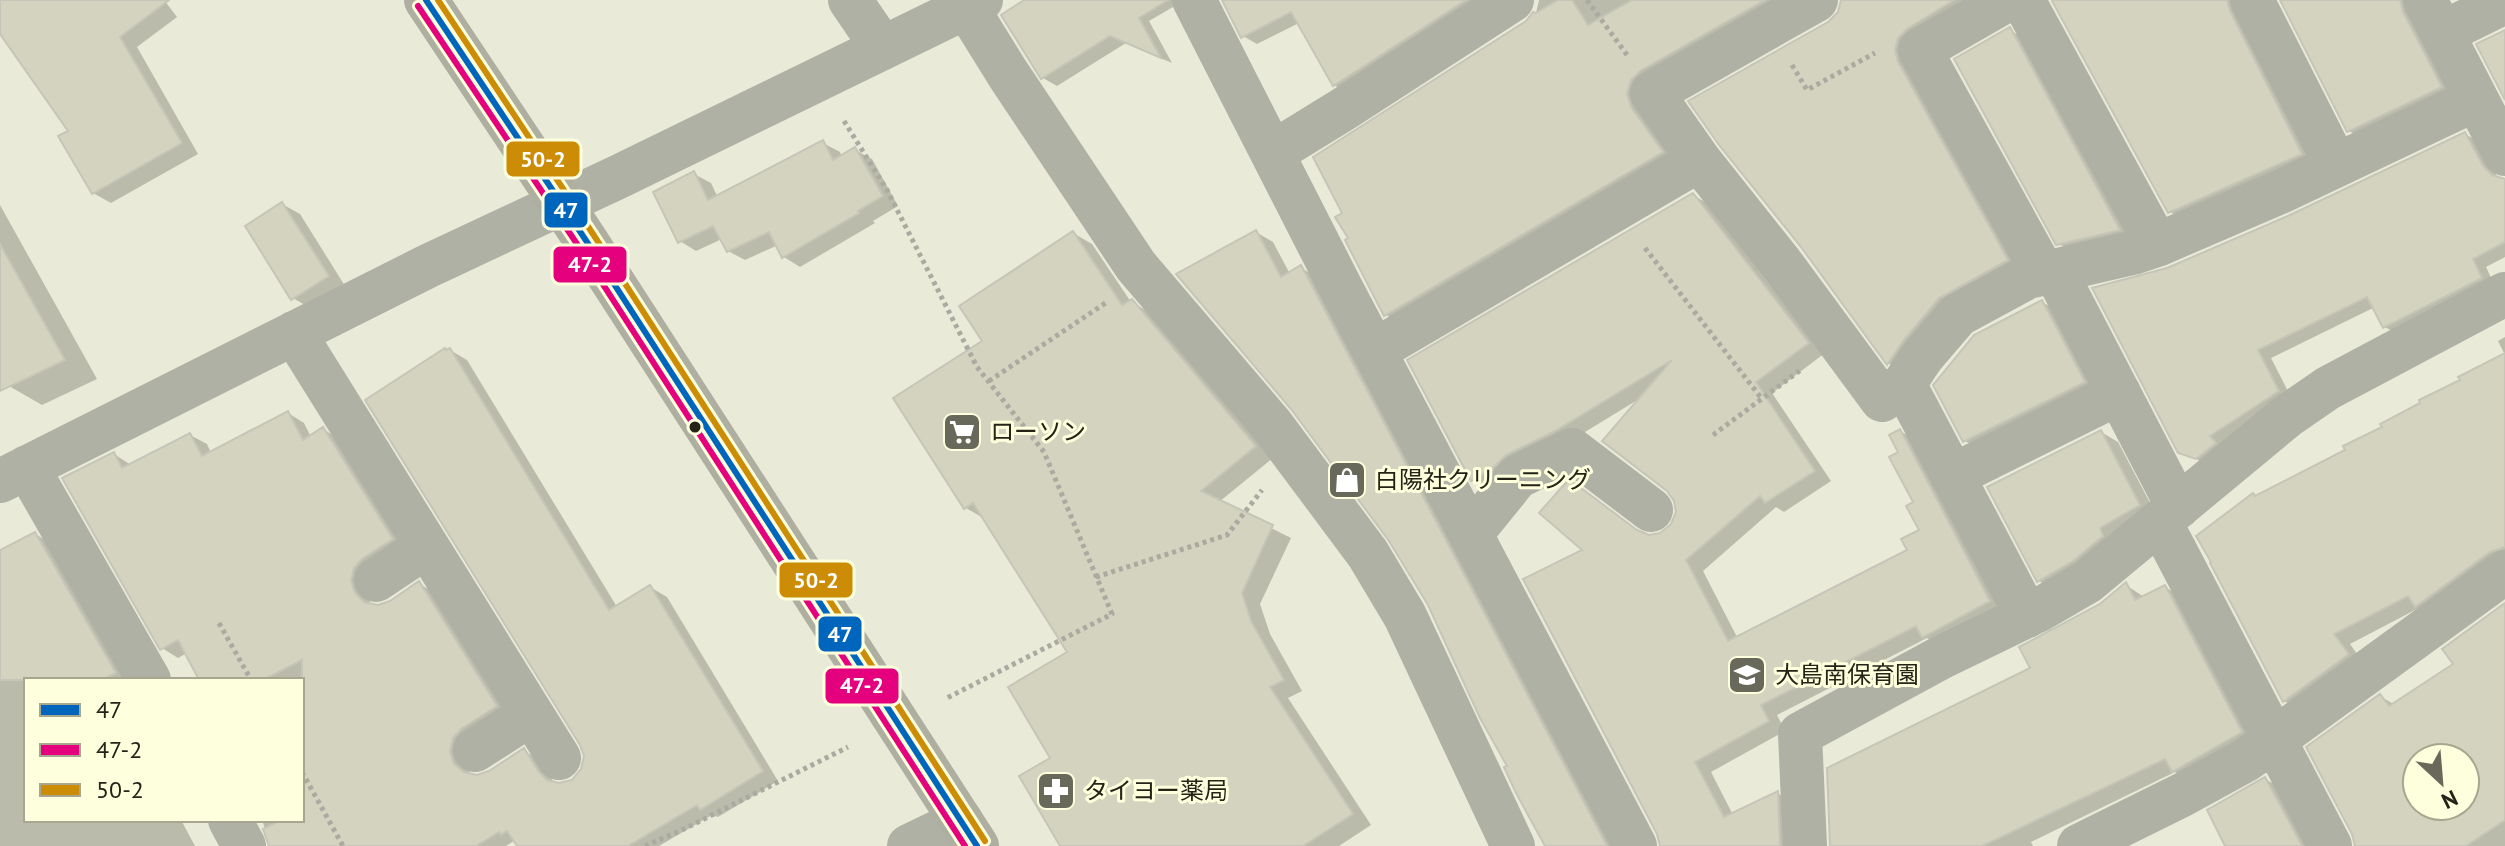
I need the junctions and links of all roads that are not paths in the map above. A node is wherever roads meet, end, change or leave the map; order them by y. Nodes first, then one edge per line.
1 (426, 0) edge
2 (850, 0) edge
3 (1194, 0) edge
4 (1512, 0) edge
5 (1816, 0) edge
6 (2007, 0) edge
7 (2023, 0) edge
8 (2252, 0) edge
9 (970, 2) edge
10 (2505, 2) edge
11 (2434, 16) edge
12 (882, 47) junction
13 (2494, 124) edge
14 (1272, 153) junction
15 (1699, 160) junction
16 (2336, 165) junction
17 (560, 203) junction
18 (2157, 245) junction
19 (2049, 272) junction
20 (2505, 294) edge
21 (294, 333) junction
22 (1374, 351) junction
23 (1904, 384) junction
24 (2119, 393) junction
25 (13, 474) edge
26 (1952, 476) junction
27 (1651, 510) dead end
28 (2169, 514) junction
29 (1471, 534) junction
30 (427, 546) junction
31 (2505, 572) edge
32 (376, 580) dead end
33 (2027, 616) junction
34 (148, 678) edge
35 (531, 714) junction
36 (2275, 740) junction
37 (475, 750) dead end
38 (559, 758) dead end
39 (231, 822) edge
40 (969, 834) edge
41 (244, 846) edge
42 (909, 846) edge
43 (1513, 846) edge
44 (1635, 846) edge
45 (1805, 846) edge
46 (2079, 846) edge
47 (2330, 846) edge

1 - 17 main road
2 - 12 street
3 - 14 street
4 - 14 street
5 - 15 street
6 - 19 street
7 - 18 street
8 - 16 street
9 - 12 street
9 - 43 street
10 - 11 street
11 - 13 street
12 - 17 street
13 - 16 street
14 - 22 street
15 - 22 street
15 - 23 street
16 - 18 street
17 - 21 street
17 - 40 main road
18 - 19 street
19 - 23 street
19 - 24 street
20 - 28 street
21 - 25 street
21 - 30 street
22 - 29 street
23 - 26 street
24 - 26 street
24 - 28 street
25 - 34 street
26 - 33 street
27 - 29 street
28 - 33 street
28 - 36 street
29 - 44 street
30 - 32 street
30 - 35 street
31 - 36 street
33 - 45 street
35 - 37 street
35 - 38 street
36 - 46 street
36 - 47 street
39 - 41 street
40 - 42 street

